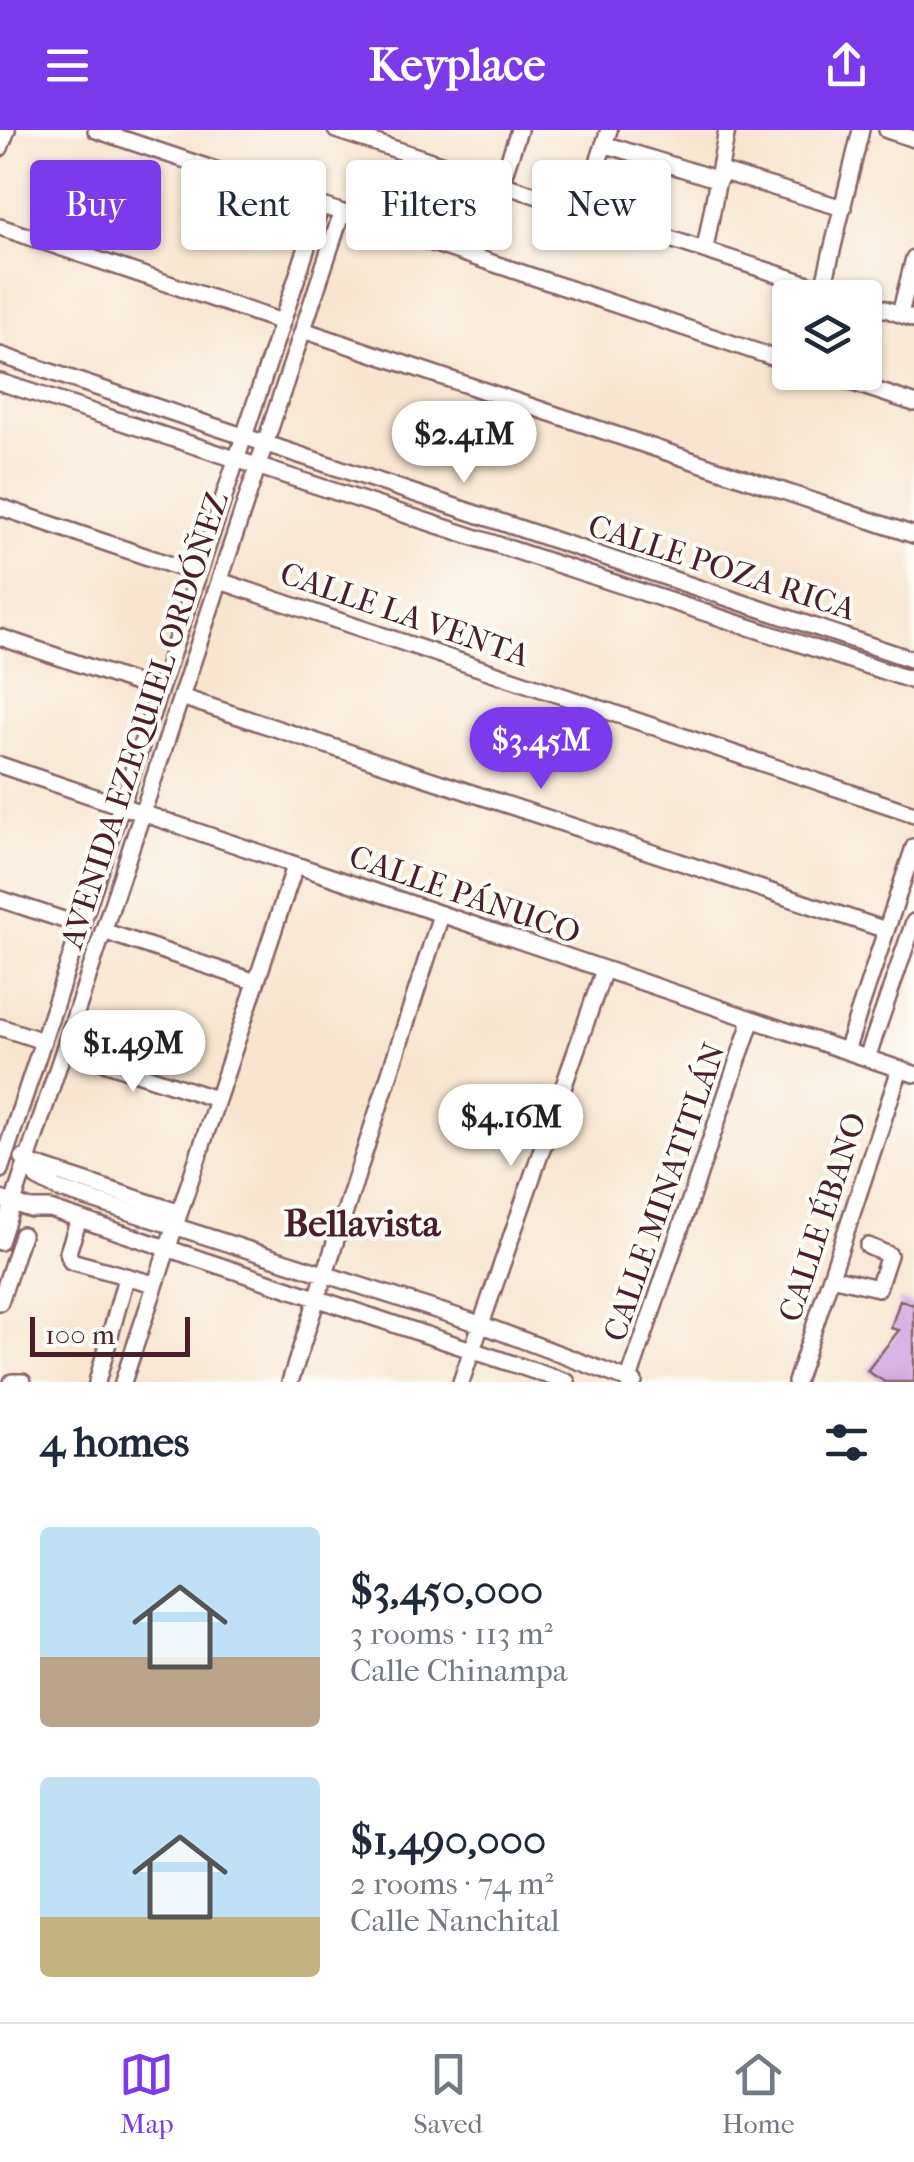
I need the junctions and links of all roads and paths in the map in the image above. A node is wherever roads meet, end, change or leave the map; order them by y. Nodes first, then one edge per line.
1 (7, 130) edge
2 (96, 130) edge
3 (336, 130) edge
4 (519, 130) edge
5 (727, 130) edge
6 (861, 130) edge
7 (887, 130) edge
8 (607, 137) edge
9 (914, 139) edge
10 (0, 148) edge
11 (182, 160) edge
12 (429, 160) edge
13 (509, 160) edge
14 (720, 176) junction
15 (843, 208) junction
16 (326, 210) edge
17 (341, 215) junction
18 (0, 227) edge
19 (671, 238) edge
20 (706, 249) junction
21 (306, 250) edge
22 (914, 258) edge
23 (799, 280) edge
24 (825, 280) edge
25 (882, 308) edge
26 (907, 316) edge
27 (282, 322) junction
28 (303, 330) junction
29 (0, 355) edge
30 (772, 356) edge
31 (0, 382) edge
32 (875, 390) edge
33 (914, 403) edge
34 (244, 436) junction
35 (265, 444) junction
36 (236, 459) junction
37 (258, 466) junction
38 (0, 507) edge
39 (914, 534) edge
40 (588, 551) junction
41 (630, 565) junction
42 (578, 571) junction
43 (198, 574) junction
44 (220, 581) junction
45 (622, 585) junction
46 (0, 637) edge
47 (914, 660) edge
48 (914, 681) edge
49 (160, 690) junction
50 (181, 697) junction
51 (0, 765) edge
52 (121, 806) junction
53 (142, 813) junction
54 (914, 814) edge
55 (914, 846) edge
56 (295, 866) junction
57 (0, 899) edge
58 (441, 915) junction
59 (914, 922) edge
60 (82, 926) junction
61 (886, 930) junction
62 (103, 931) junction
63 (911, 940) edge
64 (604, 970) junction
65 (256, 982) junction
66 (752, 1019) junction
67 (0, 1027) edge
68 (42, 1042) junction
69 (64, 1048) junction
70 (846, 1051) junction
71 (868, 1058) junction
72 (907, 1071) edge
73 (216, 1100) junction
74 (1, 1161) edge
75 (26, 1162) junction
76 (6, 1202) edge
77 (79, 1219) junction
78 (175, 1219) junction
79 (22, 1236) dead end
80 (0, 1242) edge
81 (868, 1246) dead end
82 (165, 1249) junction
83 (325, 1274) junction
84 (831, 1277) junction
85 (126, 1278) junction
86 (154, 1284) junction
87 (316, 1300) junction
88 (0, 1302) edge
89 (480, 1324) junction
90 (471, 1350) junction
91 (630, 1381) edge
92 (12, 1382) edge
93 (23, 1382) edge
94 (97, 1382) edge
95 (123, 1382) edge
96 (290, 1382) edge
97 (461, 1382) edge
98 (567, 1382) edge
99 (796, 1382) edge

1 - 10 street
2 - 11 street
3 - 12 street
4 - 13 street
5 - 14 street
6 - 15 street
7 - 9 street
8 - 14 street
14 - 15 street
14 - 20 street
15 - 24 street
16 - 17 street
17 - 28 street, AVENIDA EZEQUIEL ORDÓÑEZ
17 - 30 street
18 - 27 street
19 - 20 street
20 - 23 street
21 - 27 street, AVENIDA EZEQUIEL ORDÓÑEZ
22 - 26 street
25 - 26 street
27 - 34 street, AVENIDA EZEQUIEL ORDÓÑEZ
28 - 35 street, AVENIDA EZEQUIEL ORDÓÑEZ
28 - 39 street
29 - 34 street, CALLE POZA RICA
31 - 36 street, CALLE POZA RICA
32 - 33 street
34 - 35 street, CALLE POZA RICA
34 - 36 street, AVENIDA EZEQUIEL ORDÓÑEZ
35 - 37 street, AVENIDA EZEQUIEL ORDÓÑEZ
35 - 40 street, CALLE POZA RICA
36 - 37 street, CALLE POZA RICA
36 - 43 street, AVENIDA EZEQUIEL ORDÓÑEZ
37 - 42 street, CALLE POZA RICA
37 - 44 street, AVENIDA EZEQUIEL ORDÓÑEZ
38 - 43 street
40 - 41 street, CALLE POZA RICA
40 - 42 street
41 - 45 street
41 - 47 street, CALLE POZA RICA
42 - 45 street, CALLE POZA RICA
43 - 49 street, AVENIDA EZEQUIEL ORDÓÑEZ
44 - 50 street, AVENIDA EZEQUIEL ORDÓÑEZ
44 - 54 street, CALLE LA VENTA
45 - 48 street, CALLE POZA RICA
46 - 49 street
49 - 52 street, AVENIDA EZEQUIEL ORDÓÑEZ
50 - 53 street, AVENIDA EZEQUIEL ORDÓÑEZ
50 - 61 street
51 - 52 street, CALLE PÁNUCO
52 - 53 street, CALLE PÁNUCO
52 - 60 street, AVENIDA EZEQUIEL ORDÓÑEZ
53 - 56 street, CALLE PÁNUCO
53 - 62 street, AVENIDA EZEQUIEL ORDÓÑEZ
55 - 61 street
56 - 58 street, CALLE PÁNUCO
56 - 65 street
57 - 60 street
58 - 64 street, CALLE PÁNUCO
58 - 83 street
59 - 63 street
60 - 68 street, AVENIDA EZEQUIEL ORDÓÑEZ
61 - 70 street
62 - 65 street
62 - 69 street, AVENIDA EZEQUIEL ORDÓÑEZ
63 - 71 street
64 - 66 street, CALLE PÁNUCO
64 - 89 street
65 - 73 street
66 - 70 street, CALLE PÁNUCO
66 - 91 street, CALLE MINATITLÁN
67 - 68 street
68 - 74 street, AVENIDA EZEQUIEL ORDÓÑEZ
69 - 73 street
69 - 75 street, AVENIDA EZEQUIEL ORDÓÑEZ
70 - 71 street, CALLE PÁNUCO
71 - 72 street, CALLE PÁNUCO
72 - 84 street, CALLE ÉBANO
73 - 78 street
74 - 75 street
75 - 76 street, AVENIDA EZEQUIEL ORDÓÑEZ
75 - 78 street
76 - 77 street
76 - 80 street, AVENIDA EZEQUIEL ORDÓÑEZ
77 - 82 street
77 - 85 street
78 - 82 street
78 - 83 street
79 - 88 street
81 - 84 street
82 - 86 street
82 - 87 street
83 - 87 street
83 - 89 street
84 - 99 street, CALLE ÉBANO
85 - 86 street
85 - 94 street
86 - 95 street
87 - 90 street
87 - 96 street
89 - 90 street
89 - 91 street
90 - 97 street
90 - 98 street
92 - 93 street

